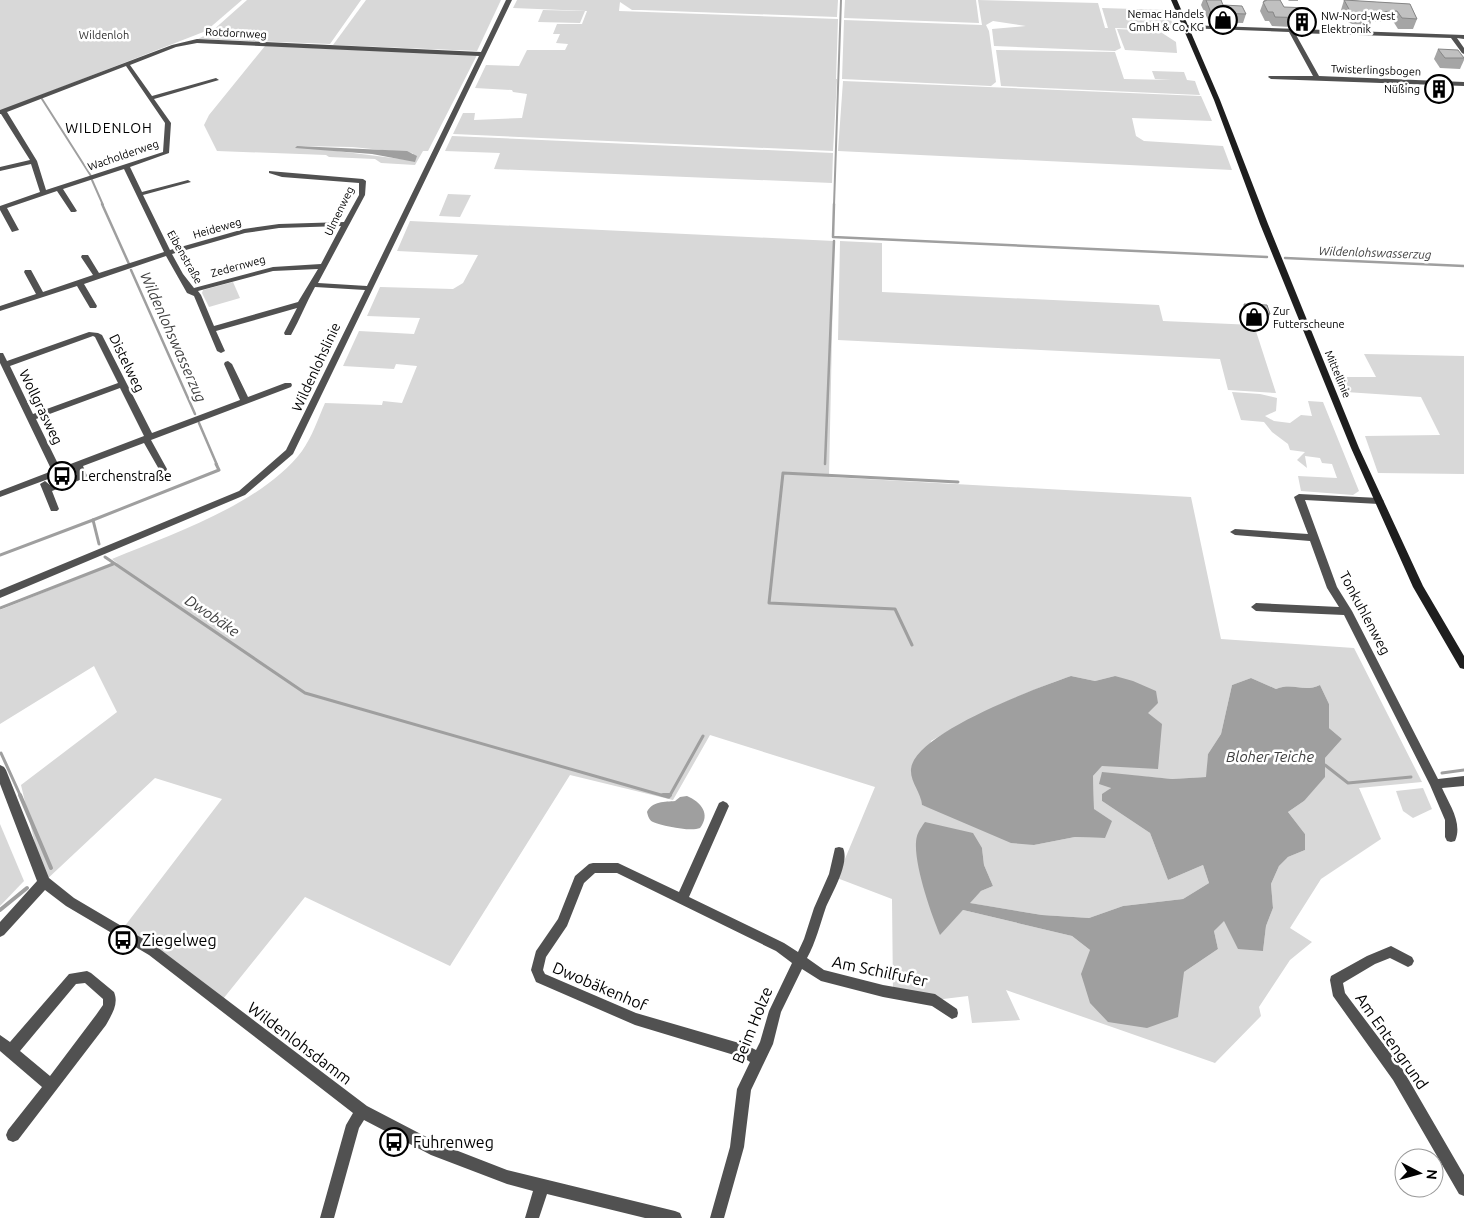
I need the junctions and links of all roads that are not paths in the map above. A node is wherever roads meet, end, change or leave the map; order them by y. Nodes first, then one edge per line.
1 (509, 0) edge
2 (1174, 0) edge
3 (1186, 27) junction
4 (1291, 31) junction
5 (1453, 37) junction
6 (1464, 38) edge
7 (1464, 52) edge
8 (483, 54) junction
9 (127, 64) junction
10 (1272, 77) dead end
11 (1317, 78) junction
12 (216, 80) dead end
13 (1464, 84) edge
14 (150, 98) junction
15 (2, 112) edge
16 (34, 161) junction
17 (126, 167) junction
18 (0, 169) edge
19 (270, 172) dead end
20 (188, 182) dead end
21 (59, 189) junction
22 (44, 194) junction
23 (141, 194) junction
24 (2, 208) edge
25 (73, 211) dead end
26 (346, 224) junction
27 (15, 230) dead end
28 (168, 253) junction
29 (85, 257) dead end
30 (323, 266) junction
31 (28, 272) dead end
32 (98, 277) junction
33 (80, 284) junction
34 (312, 285) junction
35 (368, 288) junction
36 (190, 291) junction
37 (41, 296) junction
38 (301, 304) junction
39 (93, 306) dead end
40 (0, 309) edge
41 (213, 329) junction
42 (288, 333) dead end
43 (221, 351) dead end
44 (0, 355) edge
45 (228, 364) dead end
46 (5, 365) junction
47 (122, 384) junction
48 (288, 385) dead end
49 (245, 401) junction
50 (32, 418) junction
51 (147, 437) junction
52 (78, 464) junction
53 (163, 469) dead end
54 (57, 471) junction
55 (43, 478) junction
56 (47, 489) junction
57 (0, 494) edge
58 (1379, 501) junction
59 (54, 509) dead end
60 (1235, 532) dead end
61 (1314, 538) junction
62 (0, 594) edge
63 (1256, 607) dead end
64 (1347, 610) junction
65 (1464, 665) edge
66 (0, 770) edge
67 (1464, 781) edge
68 (1435, 784) junction
69 (723, 806) dead end
70 (1451, 837) dead end
71 (839, 852) dead end
72 (44, 882) junction
73 (682, 899) junction
74 (0, 931) edge
75 (801, 960) junction
76 (1408, 961) dead end
77 (952, 1013) dead end
78 (0, 1042) edge
79 (11, 1052) junction
80 (759, 1059) junction
81 (52, 1086) junction
82 (362, 1111) junction
83 (13, 1135) dead end
84 (542, 1186) junction
85 (1464, 1189) edge
86 (327, 1218) edge
87 (532, 1218) edge
88 (675, 1218) edge
89 (717, 1218) edge

1 - 8 street, Wildenlohslinie
2 - 3 street, Mittellinie
3 - 4 street
3 - 58 street, Mittellinie
4 - 5 street
4 - 11 street, Twisterlingsbogen
5 - 6 street
5 - 7 street
8 - 9 street, Rotdornweg
8 - 35 street, Wildenlohslinie
9 - 14 street, Wacholderweg
9 - 15 street, Rotdornweg
10 - 11 street, Twisterlingsbogen
11 - 13 street, Twisterlingsbogen
12 - 14 street
14 - 17 street, Wacholderweg
15 - 16 street
16 - 18 street
16 - 22 street
17 - 21 street, Wacholderweg
17 - 23 street, Eibenstraße
19 - 26 street, Ulmenweg
20 - 23 street
21 - 22 street, Wacholderweg
21 - 25 street
22 - 24 street, Wacholderweg
23 - 28 street, Eibenstraße
24 - 27 street, Wacholderweg
26 - 28 street, Heideweg
26 - 30 street, Ulmenweg
28 - 32 street, Heideweg
28 - 36 street, Eibenstraße
29 - 32 street
30 - 34 street, Ulmenweg
30 - 36 street, Zedernweg
31 - 37 street
32 - 33 street, Heideweg
33 - 37 street, Heideweg
33 - 39 street
34 - 35 street
34 - 38 street
35 - 62 street, Wildenlohslinie
36 - 41 street, Eibenstraße
37 - 40 street, Heideweg
38 - 41 street
38 - 42 street
41 - 43 street, Eibenstraße
44 - 46 street, Wollgrasweg
45 - 49 street
46 - 47 street, Distelweg
46 - 50 street, Wollgrasweg
47 - 50 street
47 - 51 street, Distelweg
48 - 49 street
49 - 51 street
50 - 54 street, Wollgrasweg
51 - 52 street
51 - 53 street
52 - 54 street
52 - 56 street
54 - 55 street
55 - 56 street
55 - 57 street
56 - 59 street
58 - 61 street, Tonkuhlenweg
58 - 65 street, Mittellinie
60 - 61 street
61 - 64 street, Tonkuhlenweg
63 - 64 street
64 - 68 street, Tonkuhlenweg
66 - 72 street
67 - 68 street
68 - 70 street, Tonkuhlenweg
69 - 73 street
71 - 75 street, Beim Holze
72 - 74 street
72 - 82 street, Wildenlohsdamm
73 - 75 street, Dwobäkenhof
73 - 80 street, Dwobäkenhof
75 - 77 street, Am Schilfufer
75 - 80 street, Beim Holze
76 - 85 street, Am Entengrund
78 - 79 street
79 - 81 street
79 - 81 street
80 - 89 street, Beim Holze
81 - 83 street
82 - 84 street, Wildenlohsdamm
82 - 86 street
84 - 87 street
84 - 88 street, Wildenlohsdamm

